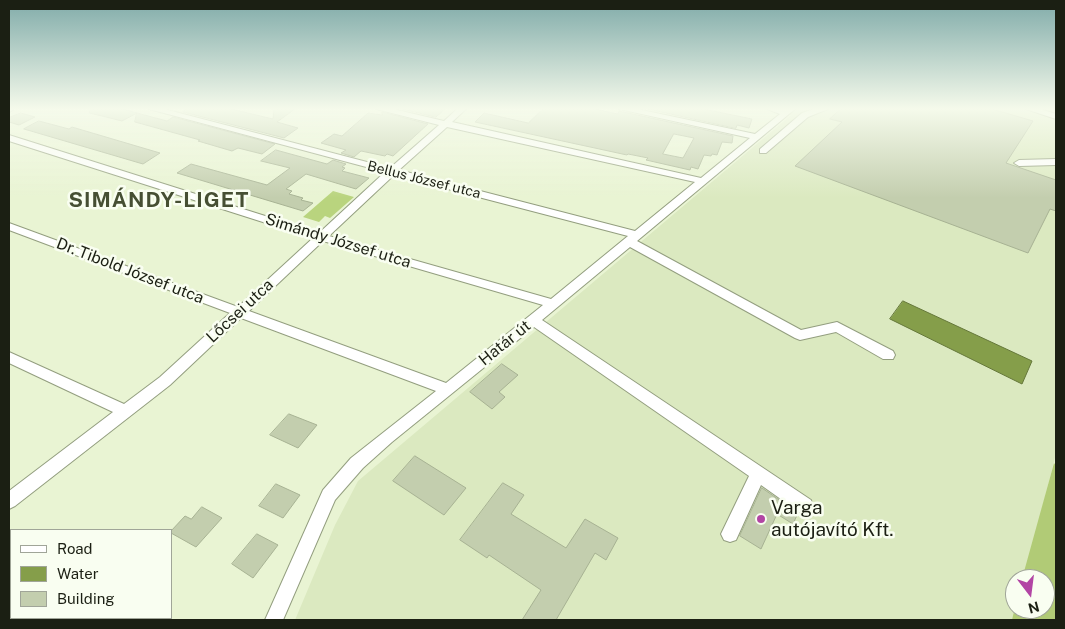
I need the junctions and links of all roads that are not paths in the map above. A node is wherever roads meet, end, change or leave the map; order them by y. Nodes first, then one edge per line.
1 (10, 138) edge
2 (262, 138) edge
3 (429, 138) edge
4 (510, 138) edge
5 (755, 138) edge
6 (778, 138) edge
7 (763, 151) dead end
8 (1056, 162) edge
9 (1020, 163) dead end
10 (390, 172) junction
11 (703, 181) junction
12 (9, 226) edge
13 (320, 237) junction
14 (633, 239) junction
15 (553, 304) junction
16 (240, 312) junction
17 (533, 320) junction
18 (888, 355) dead end
19 (9, 357) edge
20 (448, 390) junction
21 (127, 412) junction
22 (758, 474) junction
23 (9, 501) edge
24 (805, 506) dead end
25 (730, 534) dead end
26 (274, 620) edge

1 - 13 street, Simándy József utca
2 - 10 street, Bellus József utca
3 - 10 street, Lőcsei utca
4 - 11 street
5 - 11 street, Határ út
6 - 7 street
8 - 9 street
10 - 13 street, Lőcsei utca
10 - 14 street, Bellus József utca
11 - 14 street, Határ út
12 - 16 street, Dr. Tibold József utca
13 - 15 street, Simándy József utca
13 - 16 street, Lőcsei utca
14 - 15 street, Határ út
14 - 18 street, Bellus József utca
15 - 17 street, Határ út
16 - 20 street, Dr. Tibold József utca
16 - 21 street, Lőcsei utca
17 - 20 street, Határ út
17 - 22 street
19 - 21 street
20 - 26 street, Határ út
21 - 23 street, Lőcsei utca
22 - 24 street
22 - 25 street

